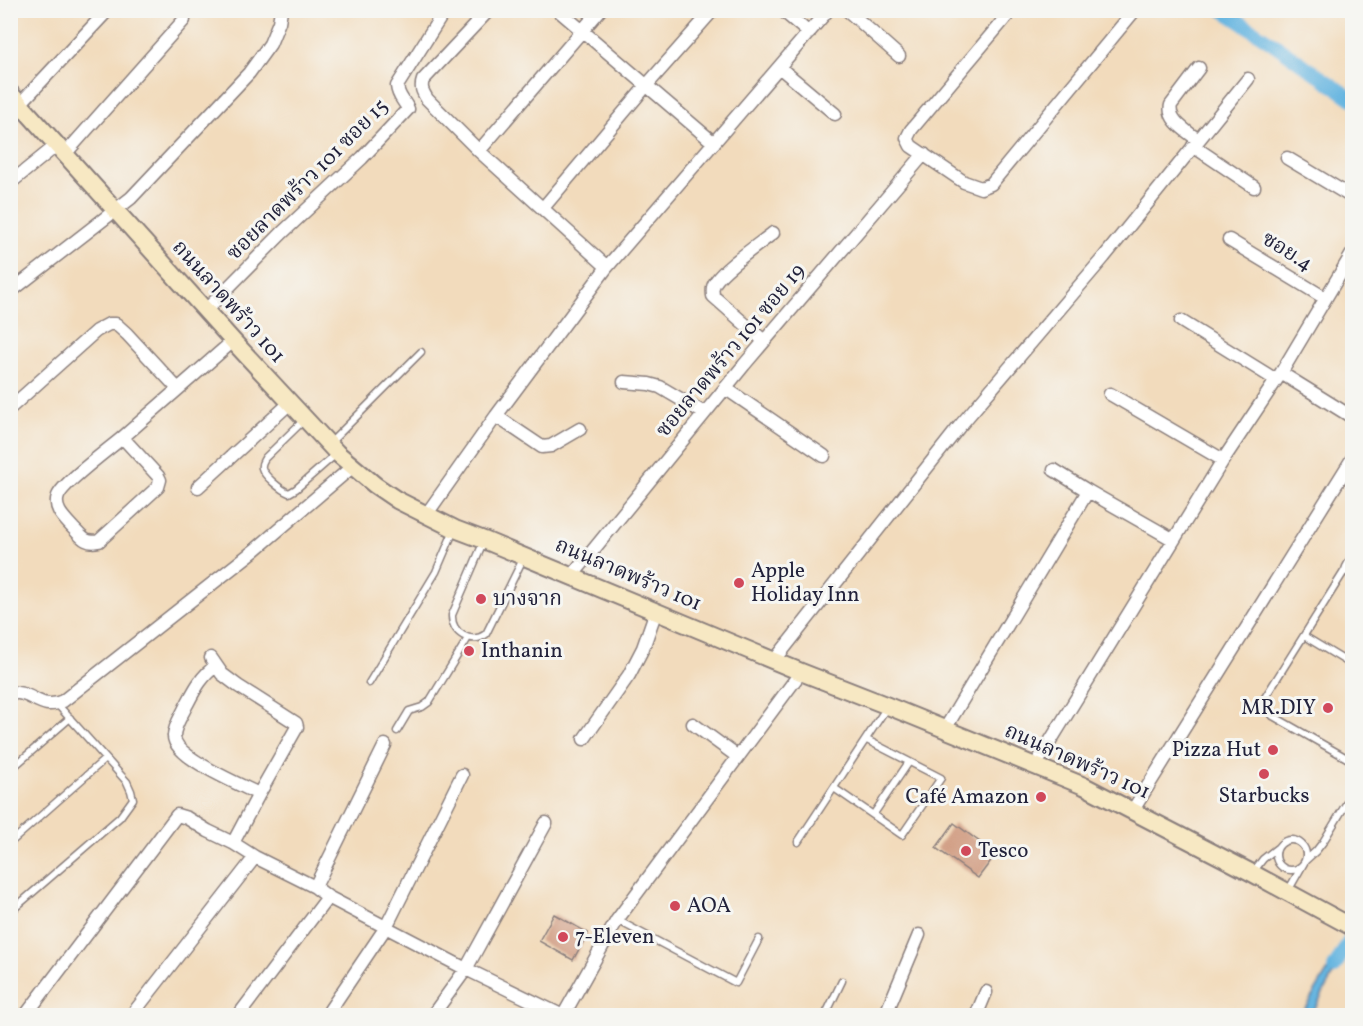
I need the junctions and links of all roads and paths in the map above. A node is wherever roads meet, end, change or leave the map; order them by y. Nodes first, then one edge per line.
1 (108, 10) edge
2 (280, 10) edge
3 (445, 10) edge
4 (489, 10) edge
5 (558, 10) edge
6 (600, 10) edge
7 (713, 10) edge
8 (782, 10) edge
9 (828, 10) edge
10 (847, 10) edge
11 (1012, 10) edge
12 (1135, 10) edge
13 (184, 20) dead end
14 (582, 32) junction
15 (809, 33) junction
16 (899, 56) dead end
17 (779, 67) junction
18 (1199, 68) dead end
19 (1248, 79) dead end
20 (646, 86) junction
21 (15, 99) edge
22 (835, 114) dead end
23 (714, 143) junction
24 (1195, 143) junction
25 (61, 149) junction
26 (479, 151) junction
27 (924, 154) junction
28 (1287, 158) dead end
29 (10, 183) edge
30 (1254, 187) dead end
31 (1353, 197) edge
32 (543, 208) junction
33 (116, 211) junction
34 (773, 233) dead end
35 (1229, 240) dead end
36 (1353, 254) edge
37 (607, 267) junction
38 (10, 292) edge
39 (1325, 298) junction
40 (206, 311) junction
41 (1181, 321) dead end
42 (233, 341) junction
43 (764, 341) junction
44 (421, 352) dead end
45 (1279, 377) junction
46 (624, 382) dead end
47 (725, 388) junction
48 (178, 389) junction
49 (1110, 394) dead end
50 (290, 403) junction
51 (10, 408) edge
52 (704, 413) junction
53 (496, 416) junction
54 (1353, 417) edge
55 (305, 419) junction
56 (580, 429) dead end
57 (123, 438) junction
58 (333, 449) junction
59 (824, 456) dead end
60 (1353, 459) edge
61 (1223, 460) junction
62 (352, 467) junction
63 (1054, 470) dead end
64 (198, 487) dead end
65 (1088, 491) junction
66 (426, 515) junction
67 (455, 529) junction
68 (484, 540) junction
69 (1174, 540) junction
70 (524, 556) junction
71 (1353, 556) edge
72 (1345, 570) junction
73 (572, 576) junction
74 (1353, 576) edge
75 (656, 611) junction
76 (1304, 636) junction
77 (468, 638) junction
78 (774, 661) junction
79 (1353, 664) edge
80 (801, 672) junction
81 (369, 683) dead end
82 (10, 693) edge
83 (57, 704) junction
84 (888, 706) junction
85 (70, 718) junction
86 (693, 724) dead end
87 (945, 729) junction
88 (397, 730) dead end
89 (1353, 732) edge
90 (584, 739) dead end
91 (867, 740) junction
92 (1353, 740) edge
93 (385, 745) dead end
94 (738, 757) junction
95 (105, 759) junction
96 (1353, 761) edge
97 (909, 762) junction
98 (1035, 766) junction
99 (10, 770) edge
100 (462, 775) dead end
101 (834, 788) junction
102 (259, 794) junction
103 (1353, 794) edge
104 (1133, 810) junction
105 (873, 815) junction
106 (546, 823) dead end
107 (798, 842) dead end
108 (10, 843) edge
109 (233, 843) junction
110 (1277, 848) junction
111 (255, 857) junction
112 (1305, 861) junction
113 (1252, 873) junction
114 (315, 887) junction
115 (1287, 892) junction
116 (328, 897) junction
117 (10, 912) edge
118 (617, 920) junction
119 (1347, 923) edge
120 (386, 927) junction
121 (918, 935) dead end
122 (759, 939) dead end
123 (466, 969) junction
124 (842, 981) dead end
125 (986, 992) dead end
126 (330, 1010) dead end
127 (25, 1016) edge
128 (132, 1016) edge
129 (238, 1016) edge
130 (432, 1016) edge
131 (563, 1016) edge
132 (825, 1016) edge
133 (885, 1016) edge
134 (976, 1016) edge

1 - 21 street
2 - 33 street
3 - 40 street, ซอยลาดพร้าว 101 ซอย 15
4 - 26 street
5 - 14 street
6 - 14 street
7 - 20 street
8 - 15 street
9 - 15 street
10 - 16 street
11 - 27 street
12 - 27 street
13 - 25 street
14 - 20 street
14 - 26 street
15 - 17 street
17 - 22 street
17 - 23 street
18 - 24 street
19 - 24 street
20 - 23 street
20 - 32 street
21 - 25 street, ถนนลาดพร้าว 101
23 - 37 street
24 - 30 street
24 - 78 street
25 - 29 street
25 - 33 street, ถนนลาดพร้าว 101
26 - 32 street
27 - 43 street, ซอยลาดพร้าว 101 ซอย 19
28 - 31 street
32 - 37 street
33 - 38 street
33 - 40 street, ถนนลาดพร้าว 101
34 - 43 street
35 - 39 street, ซอย.4
36 - 39 street
37 - 53 street
39 - 45 street
40 - 42 street, ถนนลาดพร้าว 101
41 - 45 street
42 - 48 street
42 - 50 street, ถนนลาดพร้าว 101
43 - 47 street, ซอยลาดพร้าว 101 ซอย 19
44 - 58 lane
45 - 54 street
45 - 61 street
46 - 52 street
47 - 52 street, ซอยลาดพร้าว 101 ซอย 19
47 - 59 street
48 - 51 street
48 - 57 street
49 - 61 street
50 - 55 street, ถนนลาดพร้าว 101
50 - 64 street
52 - 73 street, ซอยลาดพร้าว 101 ซอย 19
53 - 56 street
53 - 66 street
55 - 58 street, ถนนลาดพร้าว 101
55 - 58 lane
57 - 57 street
58 - 62 street, ถนนลาดพร้าว 101
60 - 104 street
61 - 69 street
62 - 66 street, ถนนลาดพร้าว 101
62 - 83 street
63 - 65 street
65 - 69 street
65 - 87 street
66 - 67 street, ถนนลาดพร้าว 101
67 - 68 street, ถนนลาดพร้าว 101
67 - 81 lane
68 - 70 street, ถนนลาดพร้าว 101
68 - 77 lane
69 - 98 street
70 - 73 street, ถนนลาดพร้าว 101
70 - 77 lane
71 - 72 lane
72 - 74 lane
72 - 76 lane
73 - 75 street, ถนนลาดพร้าว 101
75 - 78 street, ถนนลาดพร้าว 101
75 - 90 street
76 - 79 lane
76 - 96 lane
77 - 88 lane
78 - 80 street, ถนนลาดพร้าว 101
80 - 84 street, ถนนลาดพร้าว 101
80 - 94 street
82 - 83 street
83 - 85 lane
84 - 87 street, ถนนลาดพร้าว 101
84 - 91 lane
85 - 95 lane
85 - 99 lane
86 - 94 street
87 - 98 street, ถนนลาดพร้าว 101
89 - 92 lane
91 - 97 lane
91 - 101 lane
93 - 114 street
94 - 118 street
95 - 108 lane
95 - 117 lane
97 - 105 lane
97 - 105 lane
98 - 104 street, ถนนลาดพร้าว 101
100 - 120 street
101 - 105 lane
101 - 107 lane
102 - 102 street
102 - 109 street
103 - 112 lane
104 - 113 street, ถนนลาดพร้าว 101
106 - 123 street
109 - 111 street
109 - 127 street
110 - 112 lane
110 - 112 lane
110 - 113 lane
111 - 114 street
111 - 128 street
112 - 115 lane
113 - 115 street, ถนนลาดพร้าว 101
114 - 116 street
115 - 119 street, ถนนลาดพร้าว 101
116 - 120 street
116 - 129 street
118 - 122 lane
118 - 131 street
120 - 123 street
120 - 126 street
121 - 133 street
123 - 130 street
123 - 131 street
124 - 132 lane
125 - 134 street

